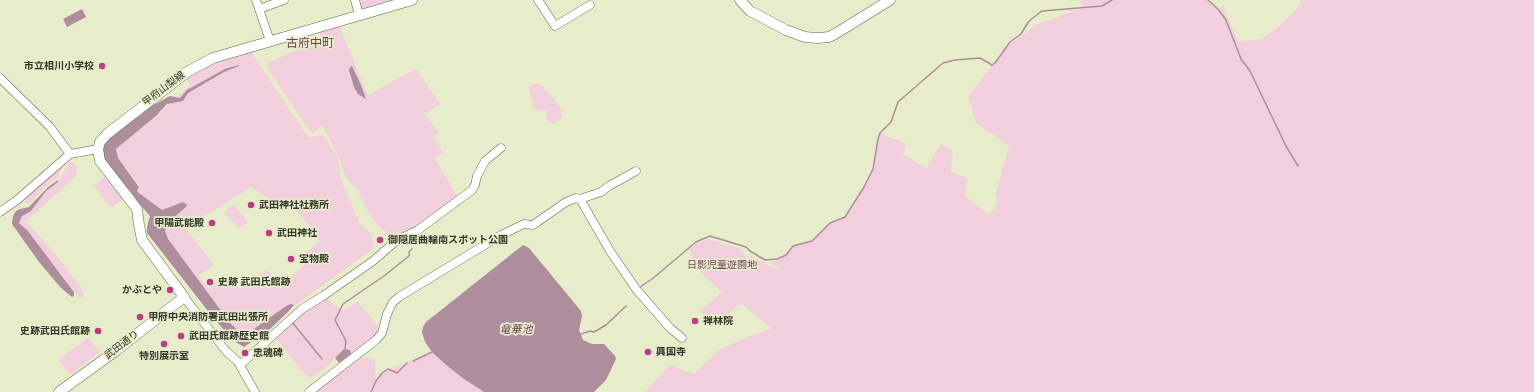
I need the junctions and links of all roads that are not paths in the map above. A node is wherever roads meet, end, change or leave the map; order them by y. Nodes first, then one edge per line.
1 (256, 0) edge
2 (284, 0) edge
3 (355, 0) edge
4 (412, 0) edge
5 (538, 0) edge
6 (740, 0) edge
7 (890, 0) edge
8 (590, 4) dead end
9 (259, 9) junction
10 (359, 15) junction
11 (270, 41) junction
12 (0, 78) edge
13 (502, 148) dead end
14 (98, 149) junction
15 (70, 154) junction
16 (636, 171) dead end
17 (580, 198) junction
18 (0, 212) edge
19 (184, 297) junction
20 (682, 338) dead end
21 (240, 365) junction
22 (59, 392) edge
23 (255, 392) edge
24 (309, 392) edge

1 - 9 street
2 - 9 street
3 - 10 street
4 - 10 main road, 甲府山梨線
5 - 8 street
6 - 7 main road
9 - 11 street
10 - 11 main road, 甲府山梨線
11 - 14 main road, 甲府山梨線
12 - 15 street
13 - 21 street
14 - 15 street
14 - 19 main road
15 - 18 street
16 - 17 street
17 - 20 street
17 - 24 street
19 - 21 street
19 - 22 main road, 武田通り
21 - 23 street

